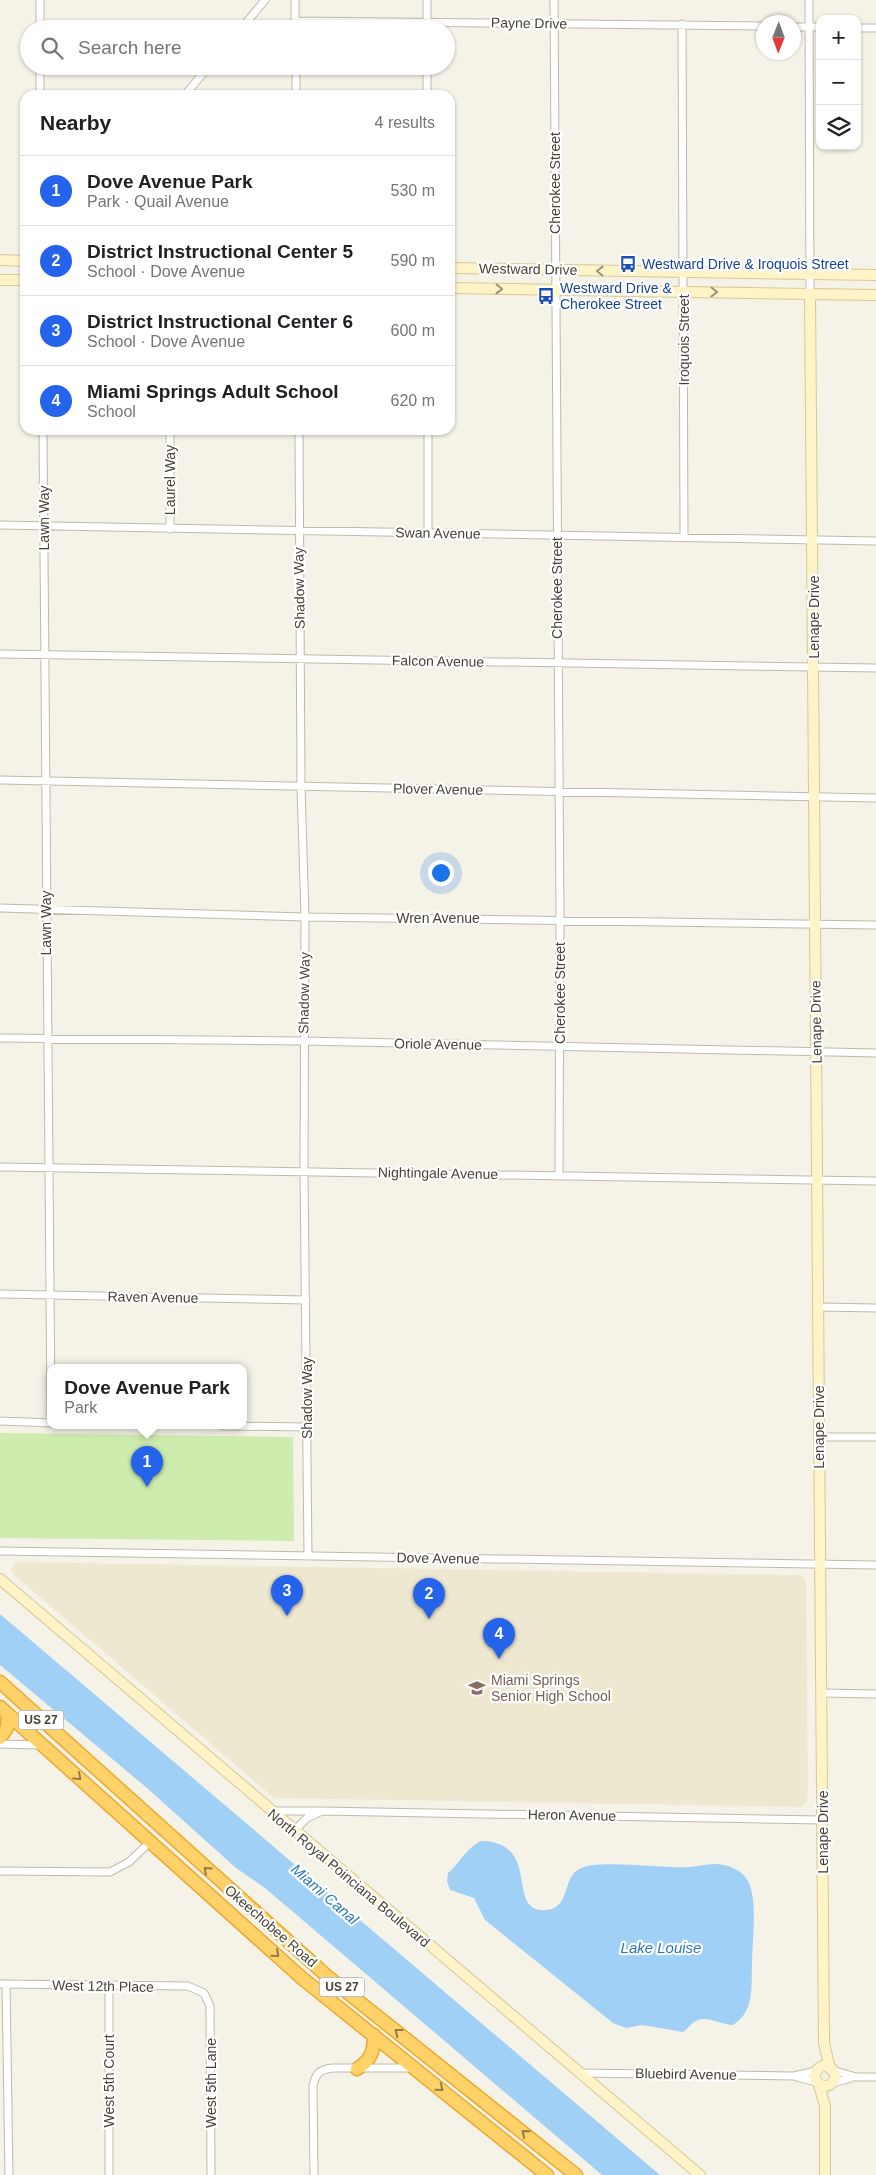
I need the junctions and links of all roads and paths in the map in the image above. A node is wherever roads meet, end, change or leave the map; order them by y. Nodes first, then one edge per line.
1 (40, 0) edge
2 (265, 0) edge
3 (295, 0) edge
4 (427, 0) edge
5 (554, 0) edge
6 (809, 0) edge
7 (40, 20) edge
8 (248, 20) edge
9 (295, 20) edge
10 (427, 20) edge
11 (554, 23) junction
12 (682, 24) junction
13 (455, 25) edge
14 (756, 26) edge
15 (801, 27) edge
16 (809, 27) junction
17 (816, 27) edge
18 (861, 28) edge
19 (876, 28) edge
20 (40, 75) edge
21 (202, 75) edge
22 (296, 75) edge
23 (427, 75) edge
24 (40, 90) edge
25 (189, 90) edge
26 (296, 90) edge
27 (427, 90) edge
28 (0, 260) edge
29 (20, 261) edge
30 (455, 268) edge
31 (555, 270) junction
32 (684, 272) junction
33 (810, 274) junction
34 (876, 275) edge
35 (0, 280) edge
36 (20, 280) edge
37 (455, 288) edge
38 (555, 290) junction
39 (684, 292) junction
40 (810, 294) junction
41 (876, 295) edge
42 (43, 435) edge
43 (170, 435) edge
44 (299, 435) edge
45 (428, 435) edge
46 (0, 526) edge
47 (44, 526) junction
48 (170, 529) junction
49 (299, 532) junction
50 (428, 532) junction
51 (557, 535) junction
52 (684, 536) junction
53 (813, 539) junction
54 (876, 541) edge
55 (0, 654) edge
56 (45, 655) junction
57 (300, 658) junction
58 (558, 664) junction
59 (814, 667) junction
60 (876, 668) edge
61 (0, 780) edge
62 (46, 780) junction
63 (301, 786) junction
64 (559, 792) junction
65 (815, 796) junction
66 (876, 798) edge
67 (0, 908) edge
68 (46, 909) junction
69 (305, 917) junction
70 (560, 919) junction
71 (815, 924) junction
72 (876, 925) edge
73 (0, 1038) edge
74 (47, 1038) junction
75 (303, 1041) junction
76 (560, 1047) junction
77 (817, 1052) junction
78 (876, 1053) edge
79 (0, 1167) edge
80 (49, 1167) junction
81 (304, 1171) junction
82 (559, 1176) junction
83 (818, 1180) junction
84 (876, 1181) edge
85 (0, 1294) edge
86 (48, 1295) junction
87 (306, 1300) junction
88 (820, 1307) junction
89 (876, 1308) edge
90 (50, 1364) edge
91 (0, 1421) edge
92 (47, 1423) edge
93 (247, 1426) edge
94 (307, 1427) junction
95 (819, 1437) junction
96 (876, 1437) edge
97 (0, 1551) edge
98 (308, 1556) junction
99 (820, 1565) junction
100 (876, 1566) edge
101 (0, 1579) edge
102 (0, 1682) edge
103 (822, 1693) junction
104 (876, 1694) edge
105 (4, 1711) edge
106 (0, 1738) edge
107 (0, 1744) edge
108 (42, 1744) junction
109 (79, 1754) junction
110 (270, 1811) junction
111 (322, 1811) junction
112 (822, 1820) junction
113 (294, 1831) junction
114 (150, 1842) junction
115 (188, 1853) junction
116 (0, 1871) edge
117 (328, 1976) junction
118 (304, 1978) junction
119 (3, 1984) edge
120 (109, 1986) junction
121 (204, 1993) joint
122 (374, 2036) junction
123 (824, 2045) junction
124 (415, 2068) junction
125 (358, 2069) junction
126 (831, 2069) junction
127 (817, 2070) junction
128 (578, 2073) junction
129 (794, 2076) junction
130 (455, 2077) junction
131 (856, 2077) junction
132 (876, 2077) edge
133 (818, 2083) junction
134 (831, 2084) junction
135 (824, 2105) junction
136 (564, 2169) edge
137 (9, 2175) edge
138 (109, 2175) edge
139 (211, 2175) edge
140 (314, 2175) edge
141 (547, 2175) edge
142 (576, 2175) edge
143 (700, 2175) edge
144 (825, 2175) edge

1 - 7 street
2 - 8 street
3 - 9 street
4 - 10 street
5 - 11 street, Cherokee Street
6 - 16 street, Lenape Drive
11 - 12 street, Payne Drive
11 - 13 street, Payne Drive
11 - 31 street, Cherokee Street
12 - 14 street, Payne Drive
12 - 32 street, Iroquois Street
15 - 16 street
16 - 17 street
16 - 33 street, Lenape Drive
18 - 19 street
20 - 24 street
21 - 25 street
22 - 26 street
23 - 27 street
28 - 29 street
30 - 31 street, Westward Drive
32 -> 31 street, Westward Drive
31 - 38 street, Cherokee Street
32 - 33 street, Westward Drive
32 - 39 street, Iroquois Street
33 - 34 street, Westward Drive
33 - 40 street, Lenape Drive
35 - 36 street
37 -> 38 street, Westward Drive
38 - 39 street, Westward Drive
38 - 51 street, Cherokee Street
39 -> 40 street, Westward Drive
39 - 52 street, Iroquois Street
40 - 41 street, Westward Drive
40 - 53 street, Lenape Drive
42 - 47 street, Lawn Way
43 - 48 street, Laurel Way
44 - 49 street, Shadow Way
45 - 50 street
46 - 47 street, Swan Avenue
47 - 48 street, Swan Avenue
47 - 56 street, Lawn Way
48 - 49 street, Swan Avenue
49 - 50 street, Swan Avenue
49 - 57 street, Shadow Way
50 - 51 street, Swan Avenue
51 - 52 street, Swan Avenue
51 - 58 street, Cherokee Street
52 - 53 street, Swan Avenue
53 - 54 street, Swan Avenue
53 - 59 street, Lenape Drive
55 - 56 street, Falcon Avenue
56 - 57 street, Falcon Avenue
56 - 62 street, Lawn Way
57 - 58 street, Falcon Avenue
57 - 63 street, Shadow Way
58 - 59 street, Falcon Avenue
58 - 64 street, Cherokee Street
59 - 60 street, Falcon Avenue
59 - 65 street, Lenape Drive
61 - 62 street, Plover Avenue
62 - 63 street, Plover Avenue
62 - 68 street, Lawn Way
63 - 64 street, Plover Avenue
63 - 69 street, Shadow Way
64 - 65 street, Plover Avenue
64 - 70 street, Cherokee Street
65 - 66 street, Plover Avenue
65 - 71 street, Lenape Drive
67 - 68 street, Wren Avenue
68 - 69 street, Wren Avenue
68 - 74 street, Lawn Way
69 - 70 street, Wren Avenue
69 - 75 street, Shadow Way
70 - 71 street, Wren Avenue
70 - 76 street, Cherokee Street
71 - 72 street, Wren Avenue
71 - 77 street, Lenape Drive
73 - 74 street, Oriole Avenue
74 - 75 street, Oriole Avenue
74 - 80 street, Lawn Way
75 - 76 street, Oriole Avenue
75 - 81 street, Shadow Way
76 - 77 street, Oriole Avenue
76 - 82 street, Cherokee Street
77 - 78 street, Oriole Avenue
77 - 83 street, Lenape Drive
79 - 80 street, Nightingale Avenue
80 - 81 street, Nightingale Avenue
80 - 86 street, Lawn Way
81 - 82 street, Nightingale Avenue
81 - 87 street, Shadow Way
82 - 83 street, Nightingale Avenue
83 - 84 street, Nightingale Avenue
83 - 88 street, Lenape Drive
85 - 86 street, Raven Avenue
86 - 87 street, Raven Avenue
86 - 90 street, Lawn Way
87 - 94 street, Shadow Way
88 - 89 street
88 - 95 street, Lenape Drive
91 - 92 street
93 - 94 street
94 - 98 street, Shadow Way
95 - 96 street
95 - 99 street, Lenape Drive
97 - 98 street, Dove Avenue
98 - 99 street, Dove Avenue
99 - 100 street, Dove Avenue
99 - 103 street, Lenape Drive
101 - 110 street, North Royal Poinciana Boulevard
102 - 109 highway, Okeechobee Road / US 27
103 - 104 street
103 - 112 street, Lenape Drive
105 - 106 highway
105 - 108 highway, Okeechobee Road / US 27
107 - 108 street
108 - 109 highway
108 -> 114 highway, Okeechobee Road / US 27
109 - 115 highway, Okeechobee Road / US 27
110 - 111 street, Heron Avenue
110 - 113 street, North Royal Poinciana Boulevard
111 - 112 street, Heron Avenue
111 - 113 street
112 - 123 street, Lenape Drive
113 - 128 street, North Royal Poinciana Boulevard
114 - 115 highway
114 - 116 street
114 -> 118 highway, Okeechobee Road / US 27
117 -> 115 highway, Okeechobee Road / US 27
117 - 118 highway
130 -> 117 highway, Okeechobee Road / US 27
118 - 122 highway, Okeechobee Road / US 27
119 - 120 street, West 12th Place
119 - 137 street
120 - 121 street, West 12th Place
120 - 138 street, West 5th Court
121 - 139 street, West 5th Lane
122 - 124 highway, Okeechobee Road / US 27
122 - 125 highway
123 - 126 street, Lenape Drive
123 - 127 street, Lenape Drive
124 - 125 street
124 - 130 highway
124 -> 141 highway, Okeechobee Road / US 27
125 - 140 street
126 - 127 street
126 - 131 street
126 - 134 street
127 - 129 street, Bluebird Avenue
127 - 133 street
128 - 129 street, Bluebird Avenue
128 - 143 street, North Royal Poinciana Boulevard
129 - 133 street, Bluebird Avenue
136 -> 130 highway, Okeechobee Road / US 27
131 - 132 street
131 - 134 street
133 - 134 street
133 - 135 street
134 - 135 street
135 - 144 street
136 - 142 highway, Okeechobee Road / US 27

